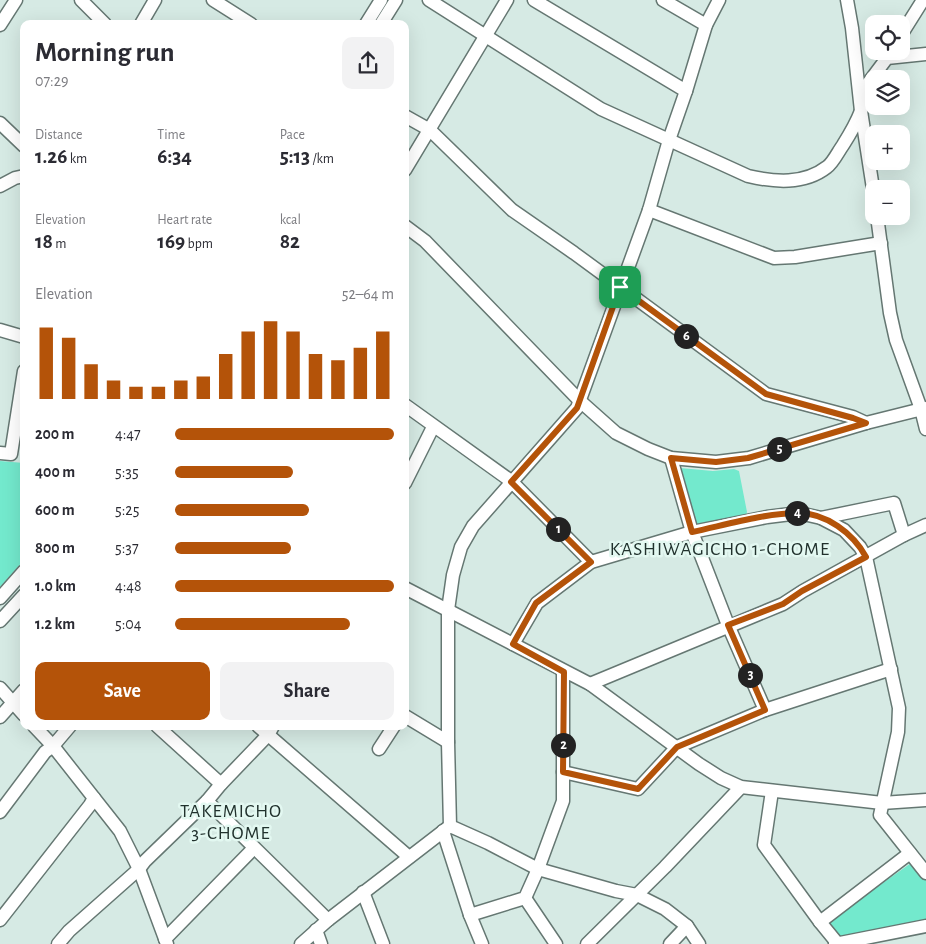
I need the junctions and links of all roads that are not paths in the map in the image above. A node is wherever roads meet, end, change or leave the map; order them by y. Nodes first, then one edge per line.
1 (16, 0) edge
2 (82, 0) edge
3 (155, 0) edge
4 (213, 0) edge
5 (381, 0) edge
6 (396, 0) edge
7 (429, 0) edge
8 (507, 0) edge
9 (534, 0) edge
10 (663, 0) edge
11 (719, 0) edge
12 (847, 0) edge
13 (923, 0) edge
14 (101, 20) edge
15 (143, 20) edge
16 (245, 20) edge
17 (368, 20) edge
18 (384, 20) edge
19 (910, 21) edge
20 (0, 25) edge
21 (706, 25) junction
22 (485, 36) junction
23 (910, 54) edge
24 (926, 54) edge
25 (885, 60) edge
26 (686, 91) junction
27 (860, 94) junction
28 (861, 111) junction
29 (409, 118) edge
30 (0, 123) edge
31 (430, 130) junction
32 (669, 140) junction
33 (20, 142) edge
34 (409, 164) edge
35 (20, 177) edge
36 (872, 180) edge
37 (0, 186) edge
38 (649, 210) junction
39 (878, 225) edge
40 (409, 231) edge
41 (880, 243) junction
42 (620, 287) junction
43 (0, 330) edge
44 (20, 336) edge
45 (20, 395) edge
46 (580, 402) junction
47 (409, 407) edge
48 (924, 409) edge
49 (866, 423) junction
50 (434, 427) junction
51 (926, 429) edge
52 (0, 453) edge
53 (671, 458) junction
54 (409, 473) edge
55 (511, 482) junction
56 (821, 518) junction
57 (926, 525) edge
58 (692, 532) junction
59 (904, 535) junction
60 (866, 557) junction
61 (591, 562) junction
62 (20, 576) edge
63 (409, 590) edge
64 (0, 598) edge
65 (20, 598) edge
66 (448, 610) junction
67 (0, 621) edge
68 (728, 625) junction
69 (513, 644) junction
70 (891, 669) junction
71 (564, 672) junction
72 (590, 684) junction
73 (0, 688) edge
74 (20, 694) edge
75 (13, 702) junction
76 (20, 710) edge
77 (765, 710) junction
78 (0, 717) edge
79 (409, 718) edge
80 (38, 730) edge
81 (67, 730) edge
82 (161, 730) edge
83 (391, 730) edge
84 (271, 731) edge
85 (448, 742) junction
86 (53, 746) junction
87 (677, 747) junction
88 (379, 749) dead end
89 (563, 772) junction
90 (221, 784) junction
91 (741, 787) junction
92 (772, 791) junction
93 (94, 798) junction
94 (926, 800) edge
95 (207, 801) junction
96 (882, 803) junction
97 (0, 812) edge
98 (446, 828) junction
99 (254, 848) junction
100 (910, 852) junction
101 (409, 857) junction
102 (139, 869) junction
103 (538, 869) junction
104 (926, 873) edge
105 (364, 892) junction
106 (637, 894) junction
107 (525, 898) junction
108 (470, 915) junction
109 (0, 920) edge
110 (328, 920) junction
111 (820, 922) junction
112 (687, 926) junction
113 (926, 926) edge
114 (316, 930) junction
115 (166, 941) edge
116 (58, 944) edge
117 (301, 944) edge
118 (321, 944) edge
119 (383, 944) edge
120 (482, 944) edge
121 (556, 944) edge
122 (586, 944) edge
123 (670, 944) edge
124 (699, 944) edge
125 (836, 944) edge

1 - 20 street
2 - 14 street
3 - 15 street
4 - 16 street
5 - 17 street
6 - 18 street
7 - 22 street
8 - 22 street
9 - 26 street
10 - 21 street
11 - 21 street
12 - 27 street
13 - 19 street
21 - 26 street
22 - 31 street
22 - 32 street
23 - 24 street
25 - 27 street
26 - 32 street
27 - 28 street
28 - 32 street
28 - 36 street
29 - 31 street
30 - 33 street
31 - 34 street
31 - 42 street
32 - 38 street
35 - 37 street
38 - 41 street
38 - 42 street
39 - 41 street
40 - 46 street
41 - 48 street
42 - 46 street
42 - 49 street
43 - 44 street
45 - 52 street
46 - 53 street
46 - 55 street
47 - 50 street
48 - 49 street
48 - 51 street
49 - 53 street
50 - 54 street
50 - 55 street
53 - 58 street
55 - 61 street
55 - 66 street
56 - 58 street
56 - 59 street
56 - 60 street
57 - 59 street
58 - 61 street
58 - 68 street
59 - 60 street
60 - 68 street
60 - 70 street
61 - 69 street
62 - 64 street
63 - 66 street
65 - 67 street
66 - 69 street
66 - 85 street
68 - 72 street
68 - 77 street
69 - 71 street
70 - 77 street
70 - 96 street
71 - 72 street
71 - 89 street
72 - 87 street
73 - 75 street
74 - 75 street
75 - 76 street
75 - 78 street
77 - 87 street
79 - 85 street
80 - 86 street
81 - 86 street
82 - 90 street
83 - 88 street
84 - 90 street
84 - 101 street
85 - 98 street
86 - 93 street
86 - 97 street
87 - 89 street
87 - 91 street
89 - 103 street
90 - 95 street
91 - 92 street
91 - 106 street
92 - 96 street
92 - 111 street
93 - 102 street
93 - 109 street
94 - 96 street
95 - 99 street
95 - 102 street
96 - 100 street
98 - 101 street
98 - 103 street
98 - 108 street
99 - 110 street
99 - 115 street
100 - 104 street
100 - 111 street
101 - 105 street
102 - 115 street
102 - 116 street
103 - 106 street
103 - 107 street
105 - 110 street
105 - 119 street
106 - 112 street
106 - 122 street
107 - 108 street
107 - 121 street
108 - 120 street
110 - 114 street
111 - 125 street
112 - 123 street
112 - 124 street
113 - 125 street
114 - 117 street
114 - 118 street

